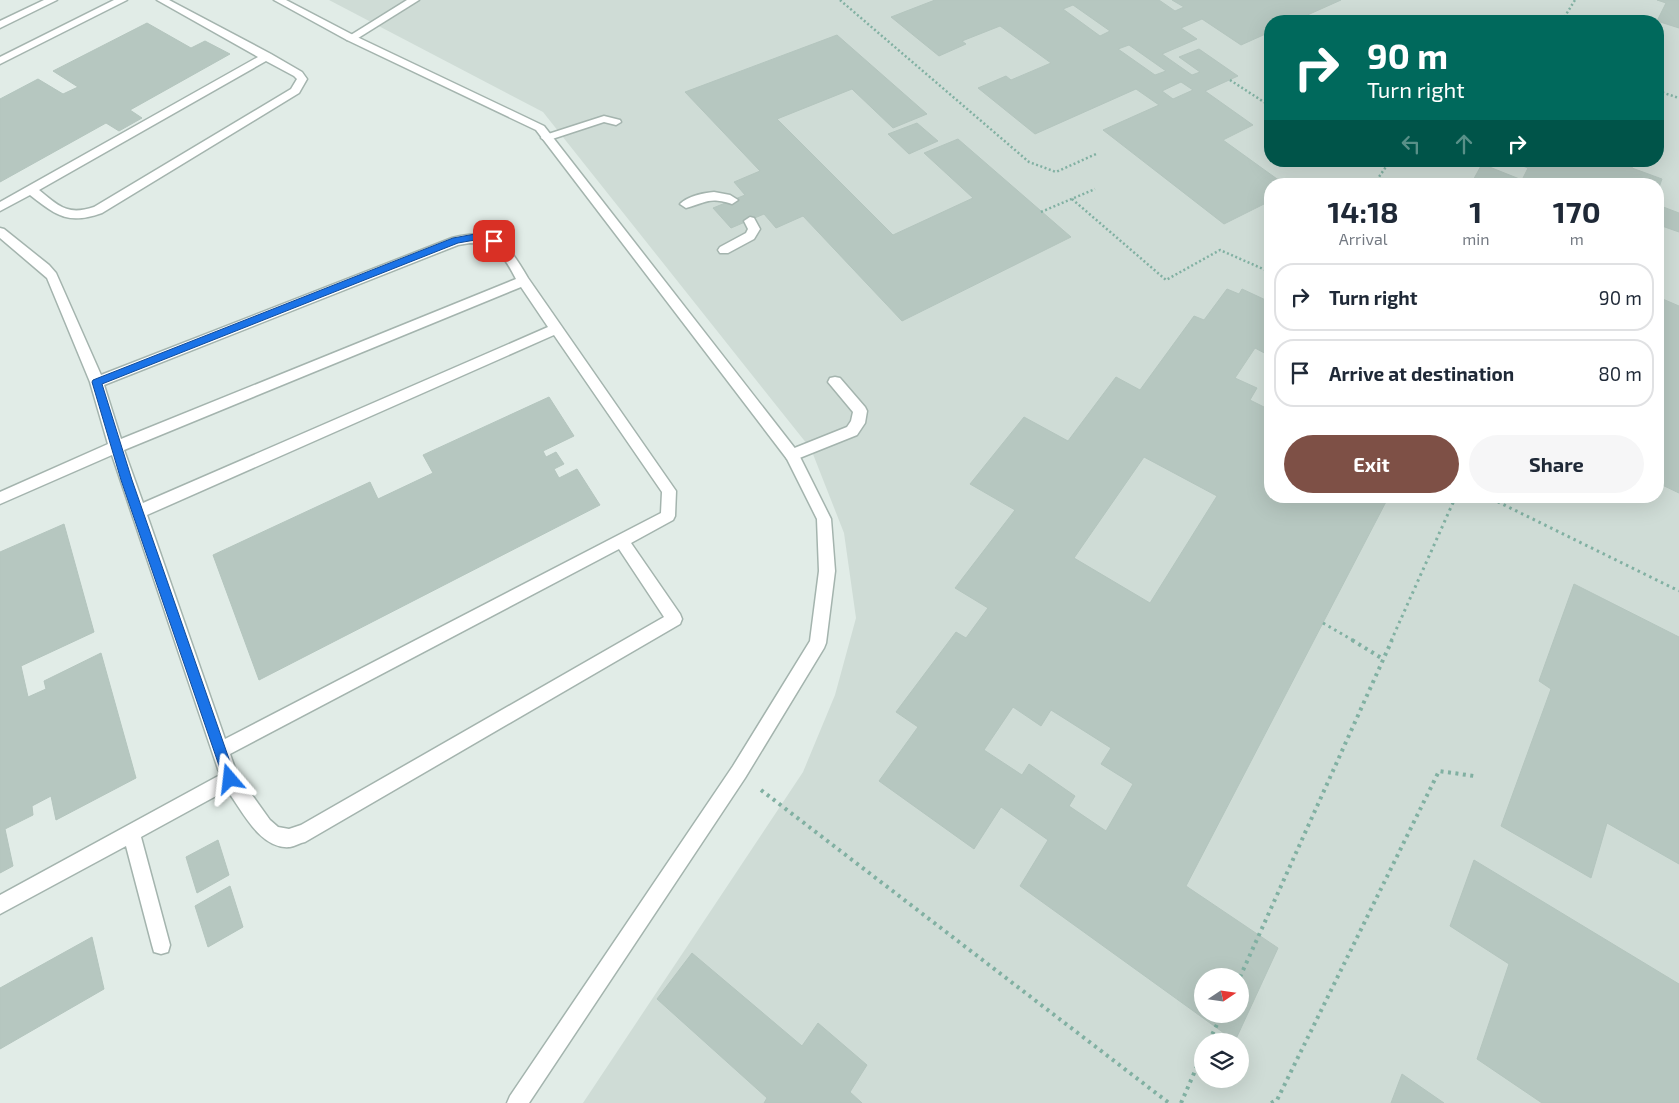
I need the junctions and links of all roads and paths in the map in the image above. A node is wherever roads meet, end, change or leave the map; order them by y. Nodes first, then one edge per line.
1 (52, 0) edge
2 (122, 0) edge
3 (162, 0) edge
4 (279, 0) edge
5 (414, 0) edge
6 (840, 0) edge
7 (1575, 0) edge
8 (1566, 15) edge
9 (0, 25) edge
10 (351, 38) junction
11 (266, 56) junction
12 (0, 61) edge
13 (1230, 80) dead end
14 (1664, 93) edge
15 (1679, 98) edge
16 (1264, 102) edge
17 (616, 122) dead end
18 (546, 138) junction
19 (1096, 154) dead end
20 (1386, 167) edge
21 (1378, 178) edge
22 (1095, 189) dead end
23 (30, 190) junction
24 (1072, 199) junction
25 (732, 200) dead end
26 (686, 204) dead end
27 (0, 207) edge
28 (1041, 212) dead end
29 (750, 221) dead end
30 (0, 232) edge
31 (724, 250) dead end
32 (1264, 269) edge
33 (523, 281) junction
34 (556, 329) junction
35 (97, 382) junction
36 (835, 382) dead end
37 (116, 447) junction
38 (792, 455) junction
39 (0, 498) edge
40 (1453, 503) edge
41 (1500, 503) edge
42 (138, 512) junction
43 (621, 540) junction
44 (1679, 590) edge
45 (1323, 623) dead end
46 (1383, 658) junction
47 (221, 750) junction
48 (739, 772) junction
49 (1474, 776) dead end
50 (230, 779) junction
51 (131, 832) junction
52 (0, 905) edge
53 (161, 945) dead end
54 (1244, 968) edge
55 (1194, 1073) edge
56 (517, 1103) edge
57 (1169, 1103) edge
58 (1181, 1103) edge
59 (1270, 1103) edge

1 - 9 street
2 - 12 street
3 - 11 street
4 - 10 street
5 - 10 street
6 - 19 path
7 - 8 path
10 - 18 street
11 - 23 street
11 - 23 street
13 - 16 path
14 - 15 path
17 - 18 street
18 - 38 street
20 - 21 path
22 - 24 path
23 - 27 street
24 - 28 path
24 - 32 path
25 - 26 street
29 - 31 street
30 - 35 street
33 - 34 street
33 - 35 street
33 - 37 street
34 - 42 street
34 - 43 street
35 - 37 street
36 - 38 street
37 - 39 street
37 - 42 street
38 - 48 street
40 - 46 path
41 - 44 path
42 - 47 street
43 - 47 street
43 - 50 street
45 - 46 path
46 - 54 path
47 - 50 street
48 - 56 street
48 - 57 path
49 - 59 path
50 - 51 street
51 - 52 street
51 - 53 street
55 - 58 path

